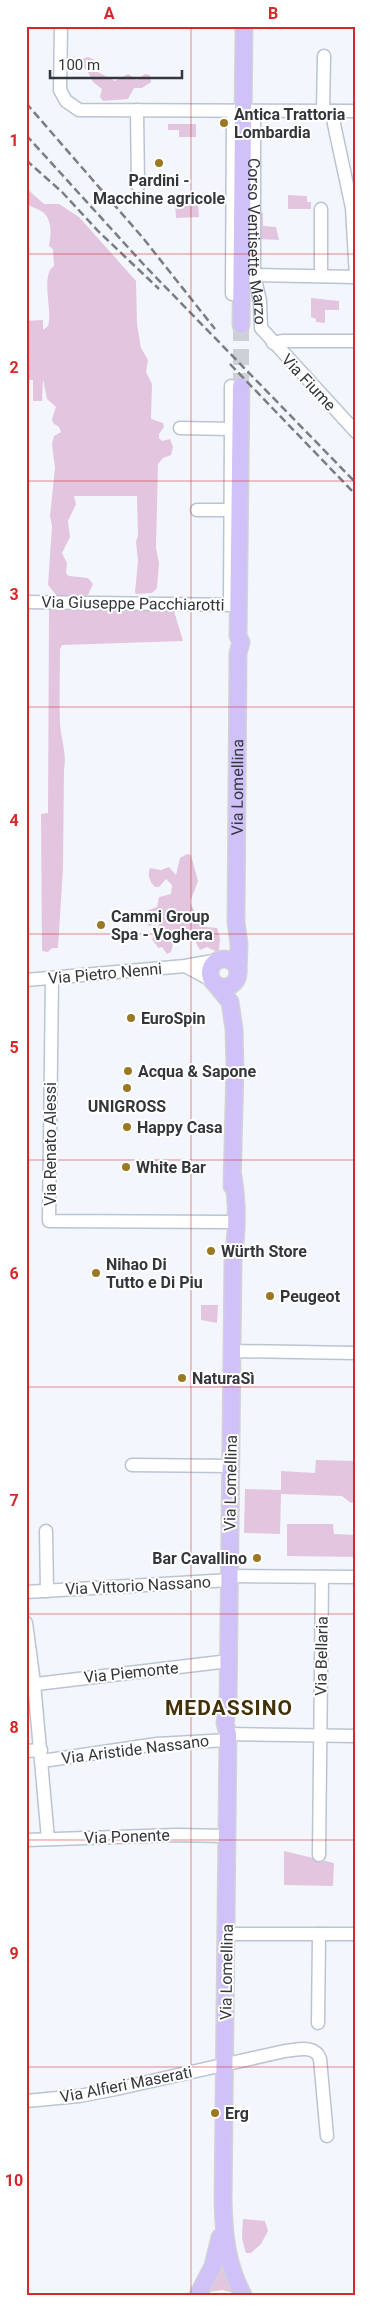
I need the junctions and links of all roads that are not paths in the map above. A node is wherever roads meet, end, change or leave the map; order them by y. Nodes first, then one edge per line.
1 (61, 26) edge
2 (244, 26) edge
3 (324, 56) dead end
4 (137, 110) junction
5 (329, 111) junction
6 (356, 111) edge
7 (246, 113) junction
8 (138, 186) dead end
9 (321, 209) dead end
10 (254, 275) junction
11 (321, 276) junction
12 (356, 277) edge
13 (232, 294) dead end
14 (241, 325) tunnel mouth
15 (263, 332) joint
16 (356, 341) edge
17 (273, 343) junction
18 (236, 386) joint
19 (180, 428) dead end
20 (231, 429) junction
21 (356, 432) edge
22 (197, 510) dead end
23 (230, 510) junction
24 (26, 602) edge
25 (234, 605) junction
26 (236, 922) junction
27 (221, 959) junction
28 (185, 966) junction
29 (238, 976) junction
30 (52, 978) junction
31 (26, 980) edge
32 (214, 983) junction
33 (235, 1069) junction
34 (233, 1177) junction
35 (230, 1222) junction
36 (233, 1261) junction
37 (232, 1351) junction
38 (356, 1353) edge
39 (132, 1465) dead end
40 (231, 1466) junction
41 (46, 1531) dead end
42 (322, 1577) junction
43 (356, 1577) edge
44 (230, 1578) junction
45 (47, 1591) junction
46 (26, 1592) edge
47 (26, 1623) edge
48 (229, 1661) junction
49 (30, 1684) edge
50 (228, 1735) junction
51 (320, 1736) junction
52 (356, 1736) edge
53 (26, 1751) edge
54 (41, 1755) junction
55 (227, 1836) junction
56 (48, 1839) junction
57 (26, 1840) edge
58 (319, 1855) dead end
59 (226, 1934) junction
60 (319, 1934) junction
61 (356, 1934) edge
62 (318, 2023) dead end
63 (225, 2064) junction
64 (26, 2101) edge
65 (327, 2136) dead end
66 (224, 2210) junction
67 (198, 2295) edge
68 (243, 2295) edge

1 - 4 street
2 - 7 main road, Corso Ventisette Marzo
3 - 5 street
4 - 7 street
4 - 8 street
5 - 6 street
5 - 7 street
5 - 12 street
7 - 10 street, Corso Ventisette Marzo
7 - 13 street, Corso Ventisette Marzo
7 - 14 main road, Corso Ventisette Marzo
9 - 11 street
10 - 11 street
10 - 15 street, Corso Ventisette Marzo
11 - 12 street
15 - 17 street, Via Fiume
16 - 17 street
17 - 21 street, Via Fiume
18 - 20 street, Via Lomellina
18 - 25 main road, Via Lomellina
19 - 20 street
20 - 23 street, Via Lomellina
22 - 23 street
23 - 25 street, Via Lomellina
24 - 25 street, Via Giuseppe Pacchiarotti
25 - 26 main road, Via Lomellina
26 - 27 main road, Via Lomellina
26 - 29 main road, Via Lomellina
27 - 28 street, Via Pietro Nenni
27 - 29 main road
27 - 32 main road, Via Lomellina
28 - 30 street, Via Pietro Nenni
28 - 32 street, Via Pietro Nenni
29 - 32 main road
29 - 33 main road, Via Lomellina
30 - 31 street, Via Pietro Nenni
30 - 35 street, Via Renato Alessi
32 - 33 main road, Via Lomellina
33 - 34 main road, Via Lomellina
34 - 35 main road, Via Lomellina
34 - 36 main road, Via Lomellina
35 - 36 main road, Via Lomellina
36 - 37 main road, Via Lomellina
37 - 38 street
37 - 40 main road, Via Lomellina
39 - 40 street
40 - 44 main road, Via Lomellina
41 - 45 street, Via Vittorio Nassano
42 - 43 street, Via Vittorio Nassano
42 - 44 street, Via Vittorio Nassano
42 - 51 street, Via Bellaria
44 - 45 street, Via Vittorio Nassano
44 - 48 main road, Via Lomellina
45 - 46 street, Via Vittorio Nassano
47 - 49 street
48 - 49 street, Via Piemonte
48 - 50 main road, Via Lomellina
49 - 54 street
50 - 51 street, Via Aristide Nassano
50 - 54 street, Via Aristide Nassano
50 - 55 main road, Via Lomellina
51 - 52 street, Via Aristide Nassano
51 - 58 street, Via Bellaria
53 - 54 street, Via Aristide Nassano
54 - 56 street
55 - 56 street, Via Ponente
55 - 59 main road, Via Lomellina
56 - 57 street, Via Ponente
59 - 60 street
59 - 63 main road, Via Lomellina
60 - 61 street
60 - 62 street
63 - 64 street, Via Alfieri Maserati
63 - 65 street, Via Alfieri Maserati
63 - 66 main road, Via Lomellina
66 - 67 main road
66 - 68 main road

